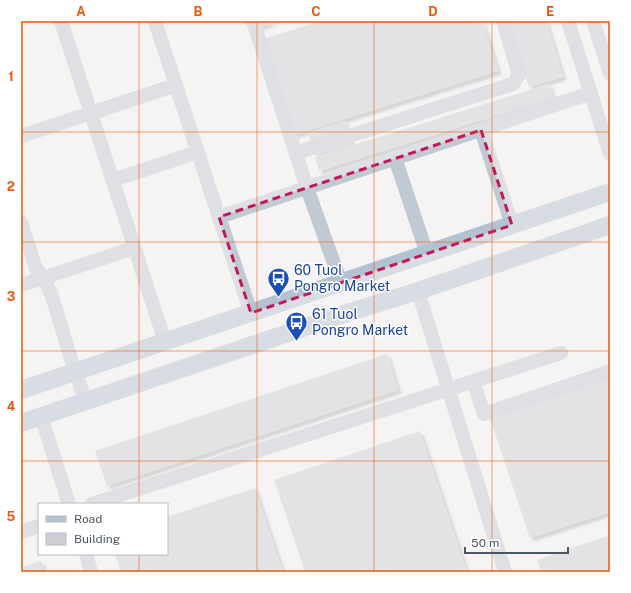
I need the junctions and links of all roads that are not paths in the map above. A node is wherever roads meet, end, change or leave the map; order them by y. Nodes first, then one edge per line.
1 (61, 21) edge
2 (155, 21) edge
3 (253, 21) edge
4 (503, 21) edge
5 (568, 21) edge
6 (593, 21) edge
7 (610, 74) edge
8 (176, 85) junction
9 (591, 93) junction
10 (91, 113) junction
11 (481, 130) junction
12 (21, 136) edge
13 (198, 152) junction
14 (296, 153) junction
15 (610, 154) edge
16 (395, 158) junction
17 (112, 180) junction
18 (307, 188) junction
19 (610, 192) edge
20 (219, 217) junction
21 (21, 222) edge
22 (512, 225) junction
23 (610, 225) edge
24 (134, 248) junction
25 (427, 254) junction
26 (43, 278) junction
27 (340, 283) junction
28 (21, 285) edge
29 (418, 291) junction
30 (251, 313) junction
31 (165, 342) junction
32 (561, 353) dead end
33 (610, 370) edge
34 (75, 372) junction
35 (473, 381) junction
36 (449, 389) junction
37 (21, 390) edge
38 (86, 402) junction
39 (41, 416) junction
40 (21, 423) edge
41 (69, 503) edge
42 (95, 503) edge
43 (38, 526) edge
44 (21, 532) edge
45 (86, 555) edge
46 (92, 572) edge
47 (505, 572) edge

1 - 10 street
2 - 8 street
3 - 14 street
4 - 14 street
5 - 9 street
6 - 7 street
8 - 10 street
8 - 13 street
9 - 11 street
9 - 15 street
10 - 12 street
10 - 17 street
11 - 16 street
11 - 22 street
13 - 17 street
13 - 20 street
14 - 18 street
16 - 18 street
16 - 25 street
17 - 24 street
18 - 20 street
18 - 27 street
19 - 22 main road
20 - 30 street
21 - 26 street
22 - 25 main road
23 - 29 main road
24 - 26 street
24 - 31 street
25 - 27 main road
26 - 28 street
26 - 34 street
27 - 30 main road
29 - 36 street
29 - 38 main road
30 - 31 main road
31 - 34 main road
32 - 35 street
33 - 35 street
34 - 37 main road
34 - 38 street
35 - 36 street
36 - 42 street
36 - 47 street
38 - 39 main road
39 - 40 main road
39 - 41 street
43 - 44 street
45 - 46 street

